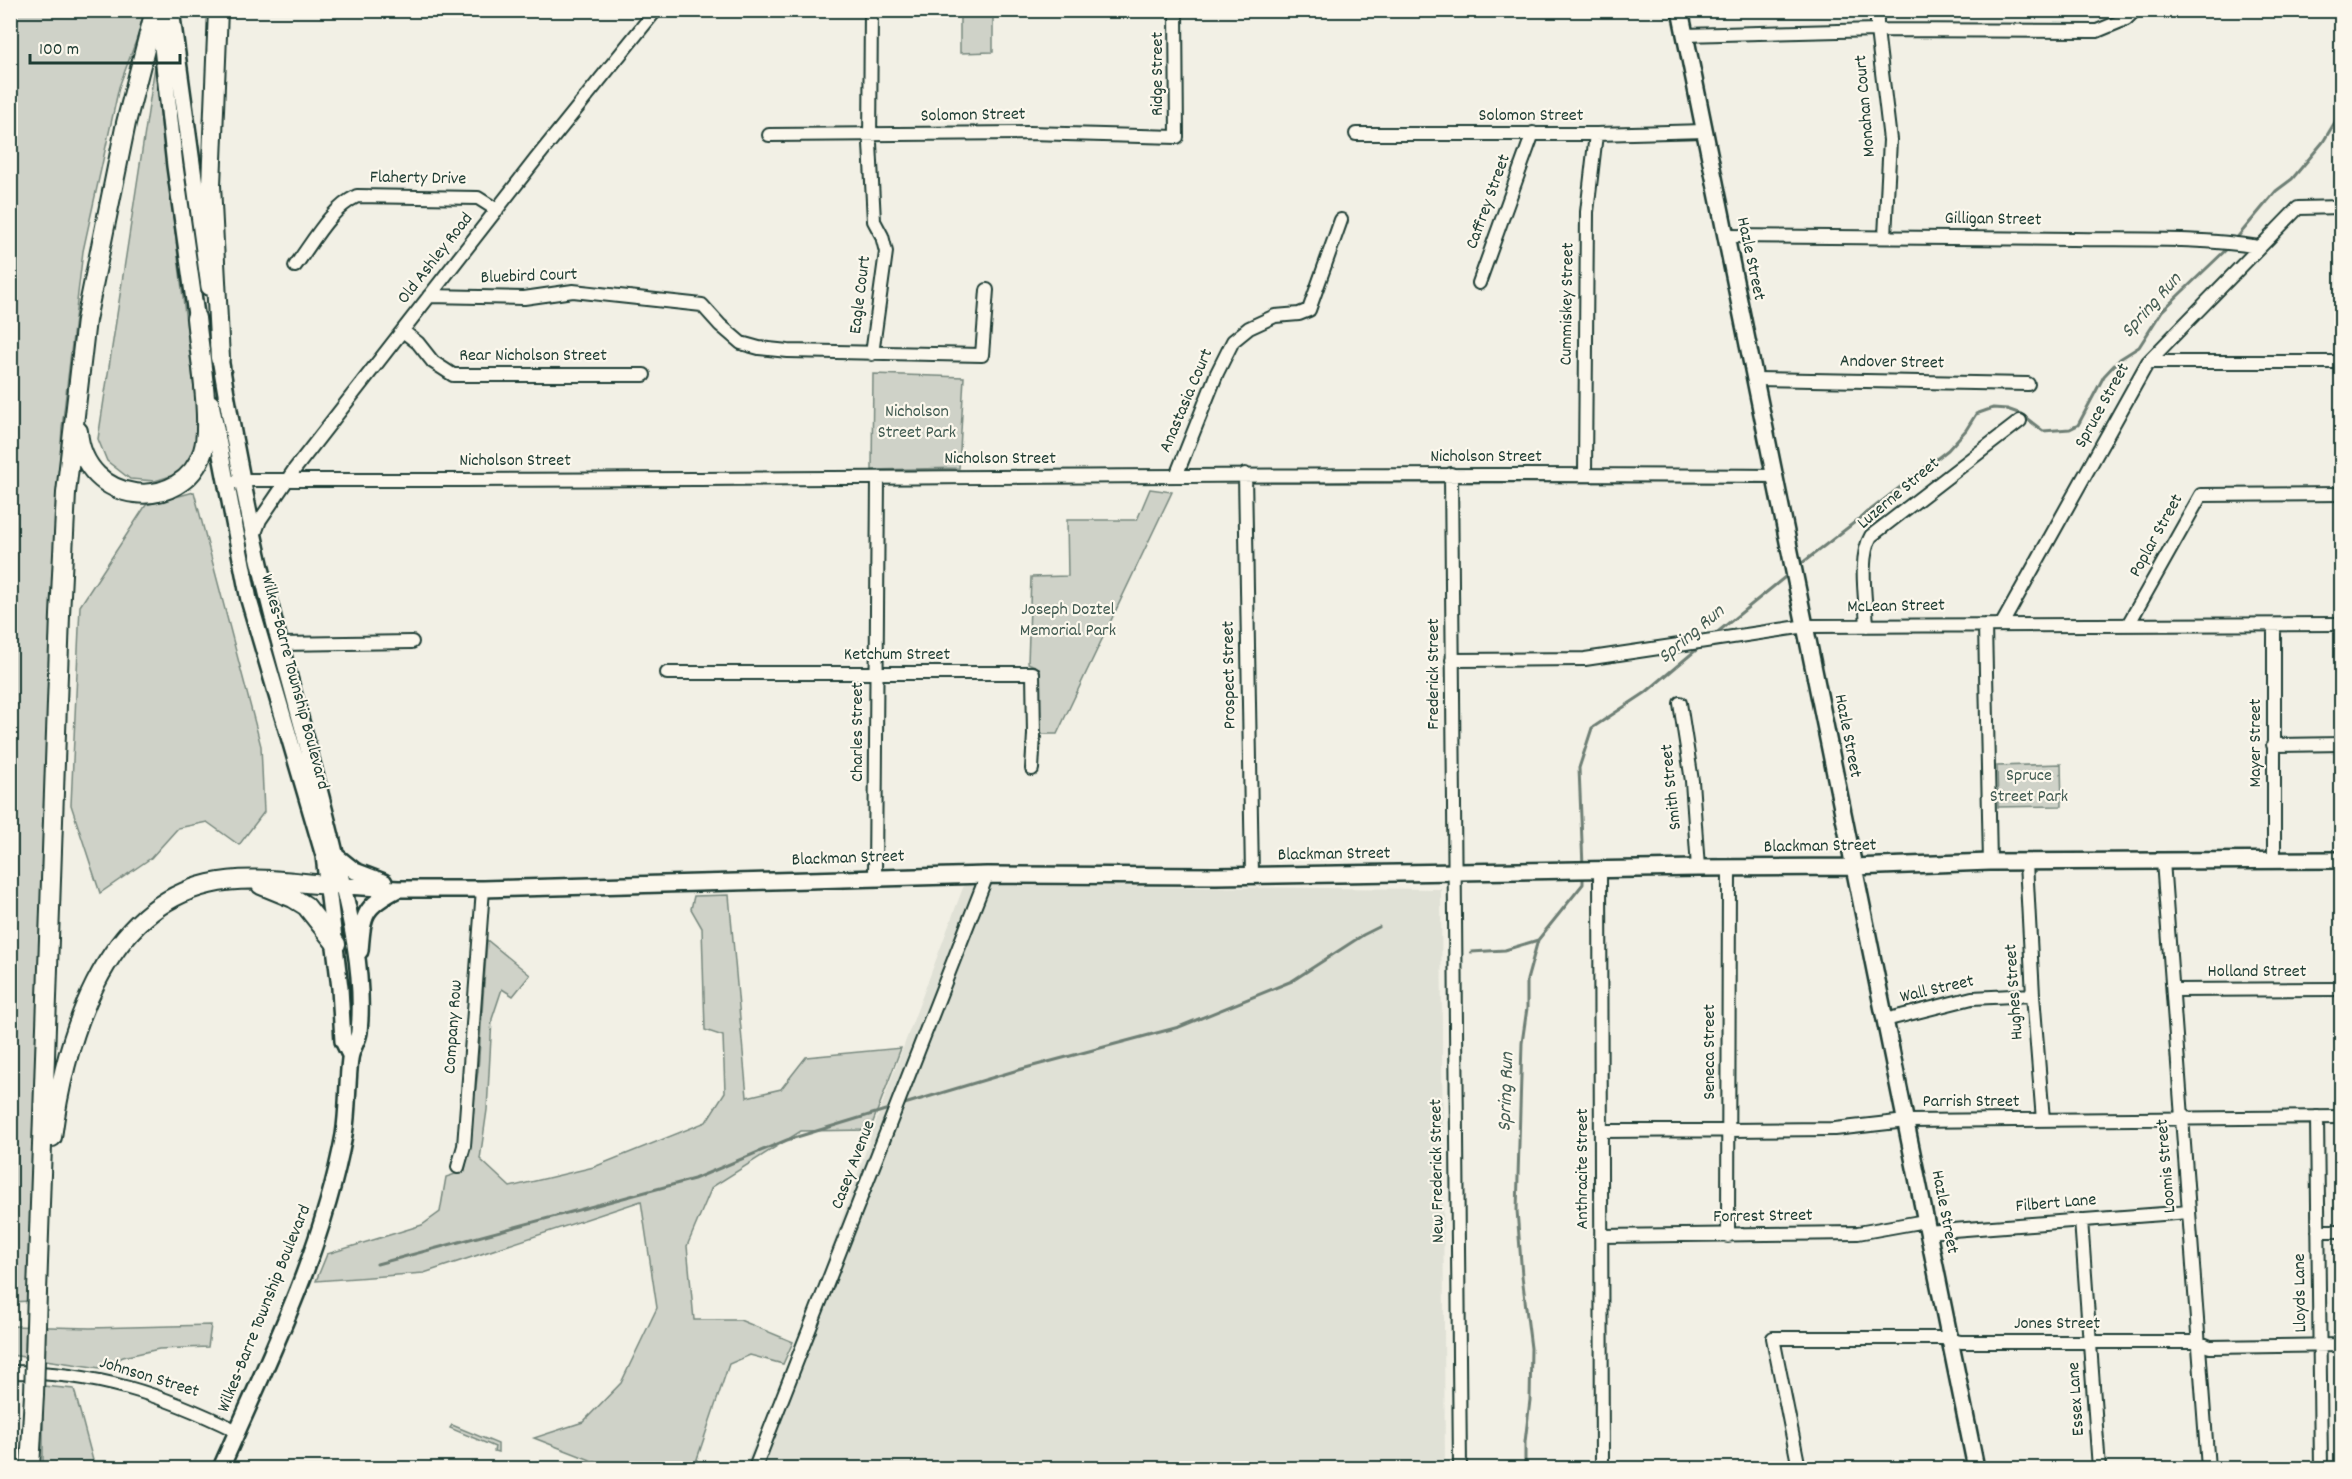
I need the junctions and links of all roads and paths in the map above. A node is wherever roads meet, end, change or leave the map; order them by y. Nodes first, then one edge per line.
1 (157, 10) edge
2 (171, 10) edge
3 (218, 10) edge
4 (656, 10) edge
5 (871, 10) edge
6 (1176, 10) edge
7 (1680, 10) edge
8 (1877, 10) edge
9 (2135, 10) edge
10 (1877, 30) junction
11 (1685, 35) junction
12 (1705, 131) junction
13 (1533, 133) junction
14 (1356, 134) dead end
15 (1596, 134) junction
16 (769, 135) dead end
17 (870, 136) junction
18 (1177, 137) joint
19 (2342, 207) edge
20 (497, 210) junction
21 (1341, 220) dead end
22 (1725, 236) junction
23 (1885, 236) junction
24 (2259, 247) junction
25 (295, 266) dead end
26 (1479, 283) dead end
27 (987, 290) dead end
28 (429, 296) junction
29 (702, 305) joint
30 (196, 318) junction
31 (403, 331) junction
32 (872, 354) junction
33 (220, 358) junction
34 (2148, 362) junction
35 (2342, 362) edge
36 (644, 375) dead end
37 (1755, 379) junction
38 (2028, 384) dead end
39 (77, 395) junction
40 (2020, 421) dead end
41 (1245, 474) junction
42 (1451, 474) junction
43 (1585, 474) junction
44 (1176, 476) junction
45 (1775, 476) junction
46 (878, 478) junction
47 (287, 480) junction
48 (242, 481) junction
49 (226, 483) junction
50 (2342, 494) edge
51 (255, 536) junction
52 (2129, 623) junction
53 (2002, 624) junction
54 (2342, 624) edge
55 (1985, 625) junction
56 (2274, 625) junction
57 (1806, 626) junction
58 (1866, 626) junction
59 (412, 642) dead end
60 (280, 644) junction
61 (1452, 660) junction
62 (667, 673) dead end
63 (876, 674) junction
64 (1680, 703) dead end
65 (2273, 744) junction
66 (2342, 744) edge
67 (1032, 768) dead end
68 (335, 855) junction
69 (2342, 860) edge
70 (2163, 861) junction
71 (2274, 861) junction
72 (1990, 862) junction
73 (2026, 862) junction
74 (1853, 867) junction
75 (1698, 868) junction
76 (1729, 868) junction
77 (1588, 870) junction
78 (1454, 873) junction
79 (987, 875) junction
80 (1252, 876) junction
81 (875, 878) junction
82 (246, 879) junction
83 (335, 885) junction
84 (398, 889) junction
85 (483, 889) junction
86 (336, 944) junction
87 (358, 972) junction
88 (2342, 989) edge
89 (2173, 990) junction
90 (2033, 995) junction
91 (1885, 1020) junction
92 (350, 1055) junction
93 (2318, 1116) junction
94 (2181, 1117) junction
95 (2342, 1117) edge
96 (2043, 1120) junction
97 (1906, 1121) junction
98 (1728, 1130) junction
99 (1601, 1131) junction
100 (458, 1167) dead end
101 (2189, 1212) junction
102 (2081, 1220) junction
103 (1926, 1226) junction
104 (2342, 1231) edge
105 (2318, 1232) junction
106 (38, 1236) junction
107 (1601, 1236) junction
108 (1728, 1236) junction
109 (1951, 1341) junction
110 (2091, 1342) junction
111 (2198, 1342) junction
112 (2320, 1346) junction
113 (2342, 1346) edge
114 (10, 1372) edge
115 (237, 1431) junction
116 (30, 1468) edge
117 (221, 1468) edge
118 (755, 1468) edge
119 (1460, 1468) edge
120 (1602, 1468) edge
121 (1799, 1468) edge
122 (1976, 1468) edge
123 (2099, 1468) edge
124 (2208, 1468) edge
125 (2321, 1468) edge

1 - 30 main road, Wilkes-Barre Township Boulevard
1 - 39 highway
2 - 33 main road, Wilkes-Barre Township Boulevard
3 - 33 highway
4 - 20 street, Old Ashley Road
5 - 17 street
6 - 18 street, Ridge Street
7 - 11 main road, Hazle Street
8 - 10 street, Monahan Court
9 - 10 street
10 - 11 street
10 - 23 street, Monahan Court
11 - 12 main road, Hazle Street
12 - 15 street, Solomon Street
12 - 22 main road, Hazle Street
13 - 14 street, Solomon Street
13 - 15 street, Solomon Street
13 - 26 street, Caffrey Street
15 - 43 street, Cummiskey Street
16 - 17 street, Solomon Street
17 - 18 street, Solomon Street
17 - 32 street, Eagle Court
19 - 24 street, Spruce Street
20 - 25 street, Flaherty Drive
20 - 28 street, Old Ashley Road
21 - 44 street, Anastasia Court
22 - 23 street, Gilligan Street
22 - 37 main road, Hazle Street
23 - 24 street, Gilligan Street
24 - 34 street, Spruce Street
27 - 32 street, Eagle Court
28 - 29 street, Bluebird Court
28 - 31 street, Old Ashley Road
29 - 32 street, Eagle Court
30 - 39 highway
30 - 49 main road, Wilkes-Barre Township Boulevard
31 - 36 street, Rear Nicholson Street
31 - 47 street, Old Ashley Road
33 - 48 main road, Wilkes-Barre Township Boulevard
34 - 35 street
34 - 53 street, Spruce Street
37 - 38 street, Andover Street
37 - 45 main road, Hazle Street
39 - 106 highway
40 - 58 street, Luzerne Street
41 - 42 street, Nicholson Street
41 - 44 street, Nicholson Street
41 - 80 street, Prospect Street
42 - 43 street, Nicholson Street
42 - 61 street, Frederick Street
43 - 45 street, Nicholson Street
44 - 46 street, Nicholson Street
45 - 57 main road, Hazle Street
46 - 47 street, Nicholson Street
46 - 63 street, Charles Street
47 - 48 street, Nicholson Street
47 - 51 street, Old Ashley Road
48 - 49 street, Nicholson Street
48 - 51 main road, Wilkes-Barre Township Boulevard
49 - 83 main road, Wilkes-Barre Township Boulevard
50 - 52 street, Poplar Street
51 - 60 main road, Wilkes-Barre Township Boulevard
52 - 53 street, McLean Street
52 - 56 street, McLean Street
53 - 55 street, McLean Street
54 - 56 street, McLean Street
55 - 58 street, McLean Street
55 - 72 street
56 - 65 street, Mayer Street
57 - 58 street, McLean Street
57 - 61 street, McLean Street
57 - 74 main road, Hazle Street
59 - 60 street
60 - 68 main road, Wilkes-Barre Township Boulevard
61 - 78 street, Frederick Street
62 - 63 street, Ketchum Street
63 - 67 street, Ketchum Street
63 - 81 street, Charles Street
64 - 75 street, Smith Street
65 - 66 street
65 - 71 street, Mayer Street
68 - 83 main road, Wilkes-Barre Township Boulevard
68 - 84 main road
69 - 71 main road, Blackman Street
70 - 71 main road, Blackman Street
70 - 73 main road, Blackman Street
70 - 89 street, Loomis Street
72 - 73 main road, Blackman Street
72 - 74 main road, Blackman Street
73 - 90 street, Hughes Street
74 - 76 main road, Blackman Street
74 - 91 main road, Hazle Street
75 - 76 main road, Blackman Street
75 - 77 main road, Blackman Street
76 - 98 street, Seneca Street
77 - 78 main road, Blackman Street
77 - 99 street, Anthracite Street
78 - 80 main road, Blackman Street
78 - 119 street, New Frederick Street
79 - 80 main road, Blackman Street
79 - 81 main road, Blackman Street
79 - 118 street, Casey Avenue
81 - 85 main road, Blackman Street
82 - 83 highway
82 - 86 highway
82 - 106 highway
83 - 84 main road, Blackman Street
83 - 86 main road, Wilkes-Barre Township Boulevard
83 - 87 main road, Wilkes-Barre Township Boulevard
84 - 85 main road, Blackman Street
84 - 87 main road
85 - 100 street, Company Row
86 - 92 main road, Wilkes-Barre Township Boulevard
87 - 92 main road, Wilkes-Barre Township Boulevard
88 - 89 street, Holland Street
89 - 94 street, Loomis Street
90 - 91 street, Wall Street
90 - 96 street, Hughes Street
91 - 97 main road, Hazle Street
92 - 115 main road, Wilkes-Barre Township Boulevard
93 - 94 street, Parrish Street
93 - 95 street, Parrish Street
93 - 105 street, Lloyds Lane
94 - 96 street, Parrish Street
94 - 101 street, Loomis Street
96 - 97 street, Parrish Street
97 - 98 street, Parrish Street
97 - 103 main road, Hazle Street
98 - 99 street, Parrish Street
98 - 108 street, Seneca Street
99 - 107 street, Anthracite Street
101 - 102 street, Filbert Lane
101 - 111 street, Loomis Street
102 - 103 street, Filbert Lane
102 - 110 street, Essex Lane
103 - 108 street, Forrest Street
103 - 109 main road, Hazle Street
104 - 105 street
105 - 112 street, Lloyds Lane
106 - 116 highway, bridge
107 - 108 street, Forrest Street
107 - 120 street, Anthracite Street
109 - 110 street, Jones Street
109 - 121 street, Jones Street
109 - 122 main road, Hazle Street
110 - 111 street, Jones Street
110 - 123 street, Essex Lane
111 - 112 street, Jones Street
111 - 124 street, Loomis Street
112 - 113 street, Jones Street
112 - 125 street, Lloyds Lane
114 - 115 street, Johnson Street
115 - 117 main road, Wilkes-Barre Township Boulevard

